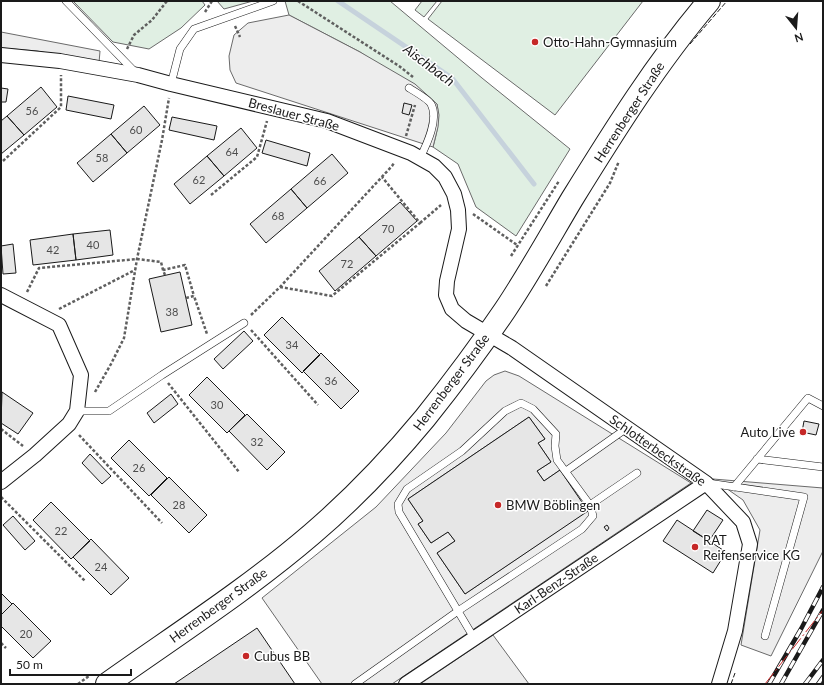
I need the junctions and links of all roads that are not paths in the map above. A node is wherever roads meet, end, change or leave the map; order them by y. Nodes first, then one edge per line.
1 (66, 1) edge
2 (273, 1) edge
3 (709, 1) edge
4 (1, 55) edge
5 (138, 75) junction
6 (171, 84) junction
7 (409, 88) dead end
8 (420, 158) junction
9 (1, 294) edge
10 (244, 323) road end
11 (488, 334) junction
12 (823, 406) edge
13 (77, 411) junction
14 (627, 428) junction
15 (757, 459) junction
16 (823, 467) edge
17 (566, 471) junction
18 (637, 473) dead end
19 (1, 482) edge
20 (706, 483) junction
21 (734, 487) junction
22 (590, 505) junction
23 (458, 611) junction
24 (765, 636) dead end
25 (474, 638) junction
26 (98, 680) edge
27 (355, 684) edge
28 (406, 684) edge
29 (719, 684) edge

1 - 5 lane
2 - 6 lane
3 - 11 main road, Herrenberger Straße
4 - 5 street, Breslauer Straße
5 - 6 street, Breslauer Straße
6 - 8 street, Breslauer Straße
7 - 8 lane
8 - 11 street, Breslauer Straße
9 - 13 street
10 - 13 lane
11 - 14 street, Schlotterbeckstraße
11 - 26 main road, Herrenberger Straße
12 - 15 lane
13 - 19 street
14 - 17 lane
14 - 20 street, Schlotterbeckstraße
15 - 16 lane
15 - 21 lane
17 - 22 lane
17 - 23 lane
18 - 22 lane
20 - 21 lane
20 - 25 street, Karl-Benz-Straße
20 - 29 street, Schlotterbeckstraße
21 - 24 lane
22 - 23 lane
23 - 25 lane
23 - 27 lane
25 - 28 street, Karl-Benz-Straße

